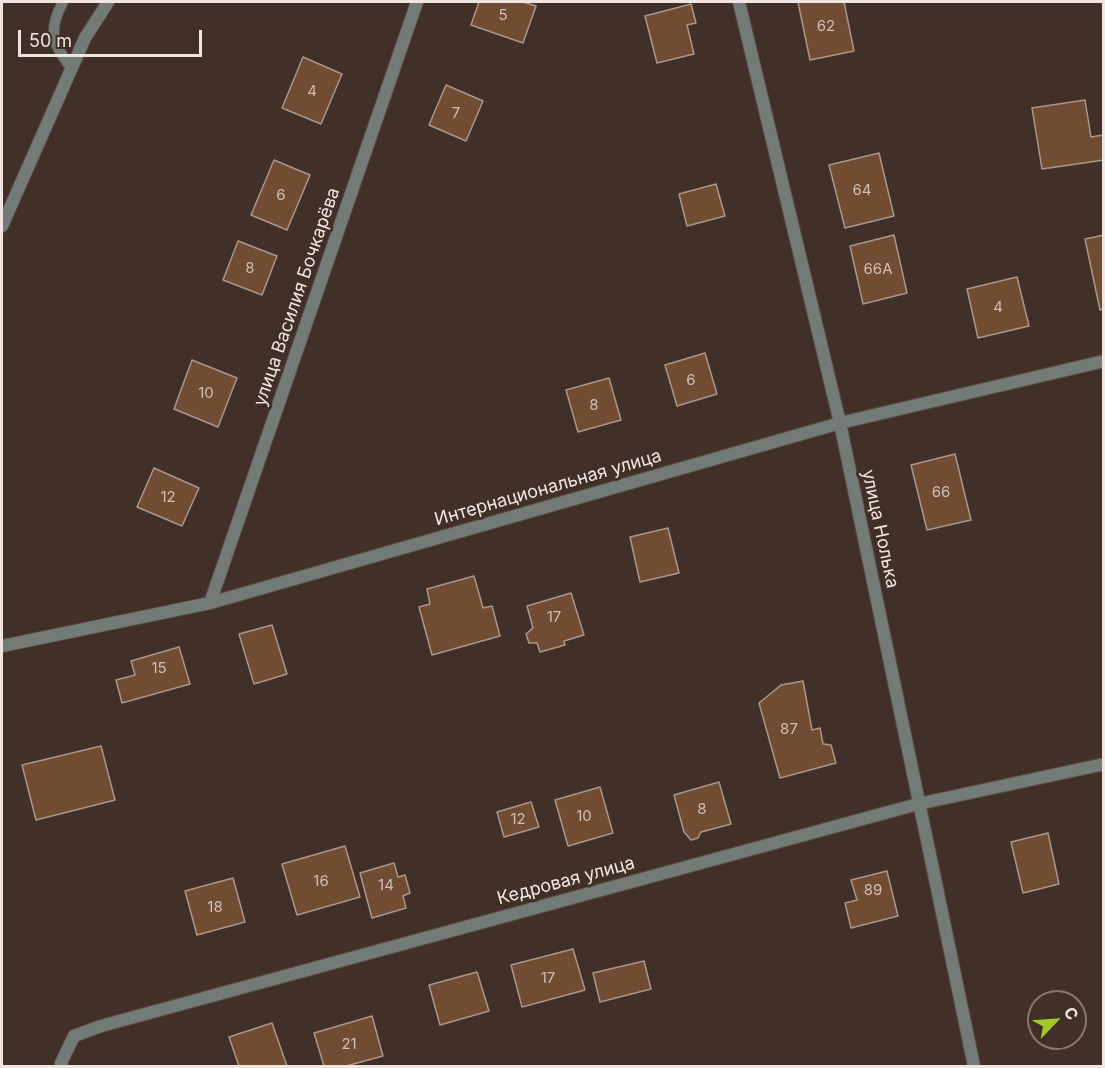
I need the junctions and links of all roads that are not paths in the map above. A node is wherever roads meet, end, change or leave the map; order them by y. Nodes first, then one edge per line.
1 (63, 2) edge
2 (108, 2) edge
3 (417, 2) edge
4 (738, 2) edge
5 (71, 68) junction
6 (2, 226) edge
7 (1104, 362) edge
8 (840, 423) junction
9 (210, 603) junction
10 (2, 646) edge
11 (1104, 764) edge
12 (918, 804) junction
13 (62, 1066) edge
14 (974, 1066) edge

1 - 5 lane
2 - 5 street
3 - 9 street, улица Василия Бочкарёва
4 - 8 street, улица Нолька
5 - 6 street
7 - 8 street, Интернациональная улица
8 - 9 street, Интернациональная улица
8 - 12 street, улица Нолька
9 - 10 street, Интернациональная улица
11 - 12 street, Кедровая улица
12 - 13 street, Кедровая улица
12 - 14 street, улица Нолька

